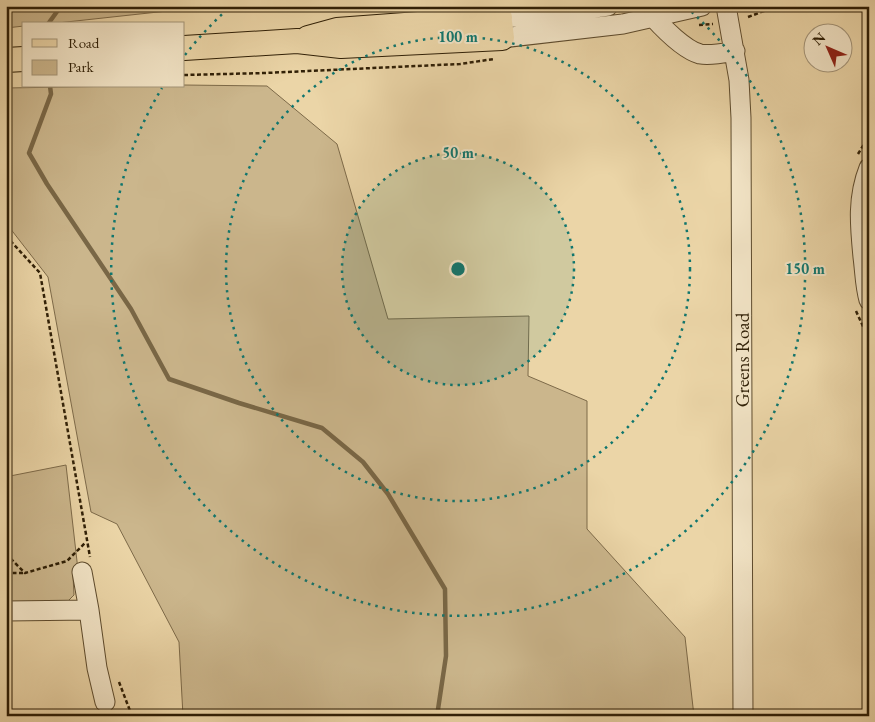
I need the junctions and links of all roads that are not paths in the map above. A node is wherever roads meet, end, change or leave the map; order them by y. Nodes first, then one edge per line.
1 (429, 6) edge
2 (608, 6) edge
3 (702, 6) edge
4 (726, 6) edge
5 (653, 17) junction
6 (407, 24) junction
7 (500, 30) edge
8 (297, 41) junction
9 (185, 48) edge
10 (735, 51) junction
11 (22, 59) edge
12 (6, 60) edge
13 (869, 168) edge
14 (869, 300) edge
15 (86, 566) road end
16 (89, 610) junction
17 (6, 611) edge
18 (105, 702) dead end
19 (743, 716) edge

1 - 6 main road
2 - 7 street
3 - 5 street
4 - 10 street, Greens Road
5 - 7 street
5 - 10 street
6 - 7 main road
6 - 8 main road
7 - 8 main road
8 - 9 main road
10 - 19 street, Greens Road
11 - 12 main road
13 - 14 street
15 - 16 street
16 - 17 street
16 - 18 street

